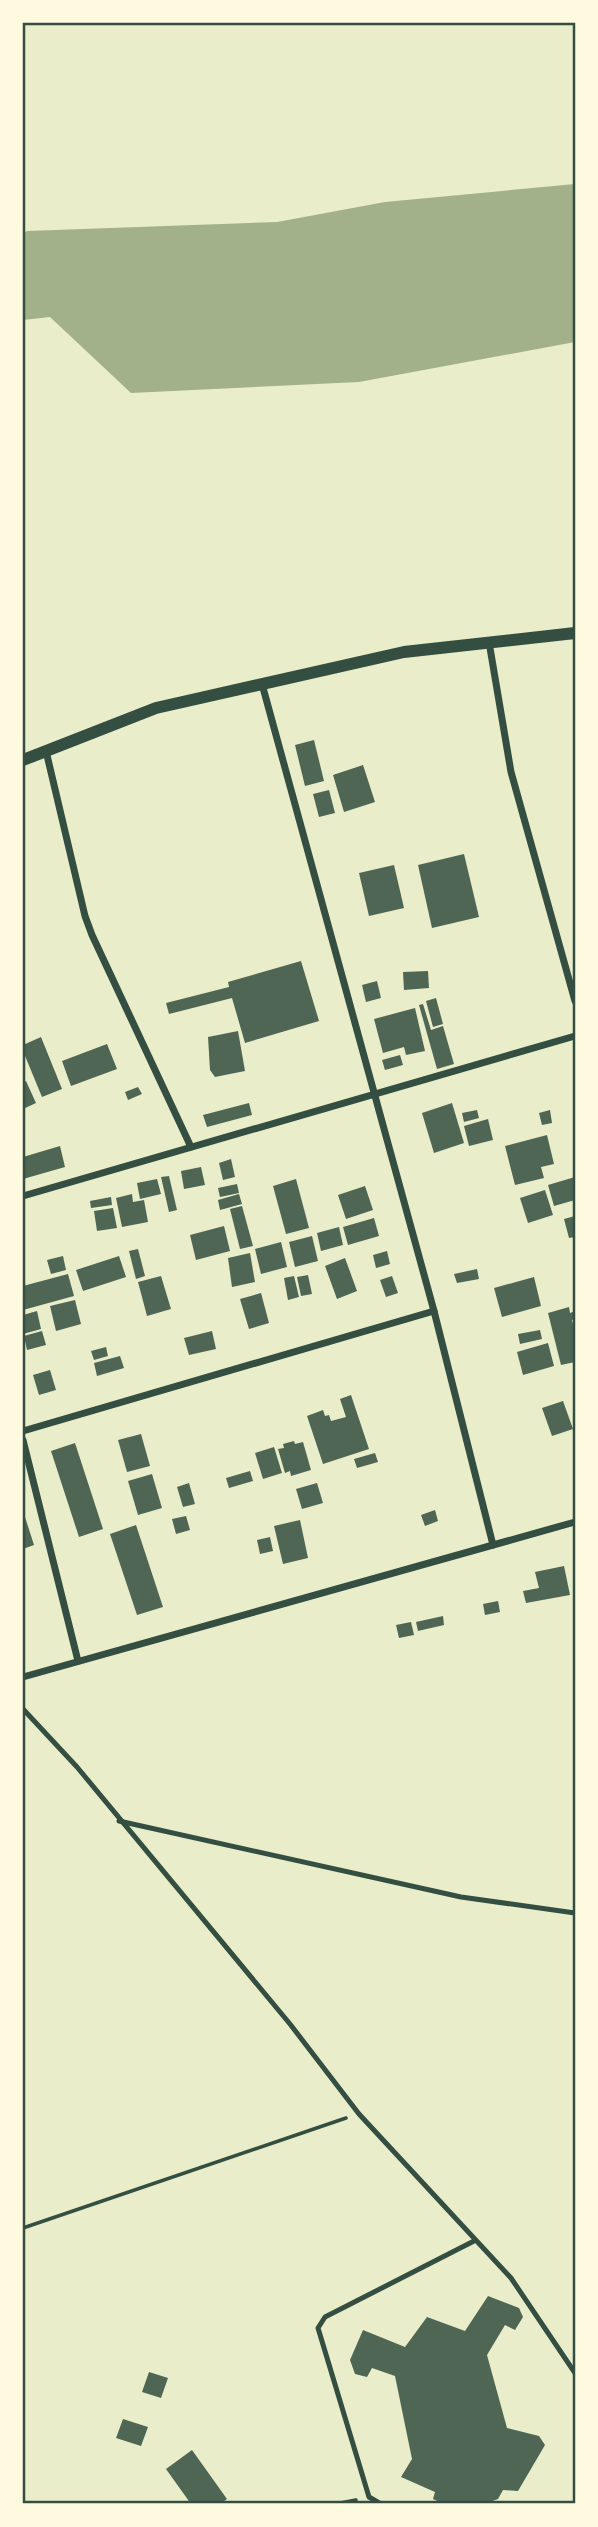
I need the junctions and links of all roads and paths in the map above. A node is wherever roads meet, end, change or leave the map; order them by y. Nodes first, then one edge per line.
1 (575, 633) edge
2 (489, 642) junction
3 (262, 684) junction
4 (46, 751) junction
5 (23, 760) edge
6 (575, 1001) edge
7 (575, 1036) edge
8 (375, 1095) junction
9 (191, 1147) junction
10 (23, 1196) edge
11 (434, 1311) junction
12 (23, 1431) edge
13 (23, 1440) edge
14 (575, 1522) edge
15 (493, 1545) junction
16 (78, 1661) junction
17 (23, 1677) edge
18 (23, 1709) edge
19 (119, 1821) junction
20 (575, 1913) edge
21 (359, 2113) junction
22 (23, 2228) edge
23 (474, 2241) junction
24 (575, 2373) edge
25 (369, 2497) junction
26 (335, 2504) edge
27 (381, 2504) edge

1 - 2 street
2 - 3 street
2 - 6 street
3 - 4 street
3 - 8 street
4 - 5 street
4 - 9 street
7 - 8 street
8 - 9 street
8 - 11 street
9 - 10 street
11 - 12 street
11 - 15 street
13 - 16 street
14 - 15 street
15 - 16 street
16 - 17 street
18 - 19 lane
19 - 20 lane
19 - 21 lane
21 - 22 path
21 - 23 lane
23 - 24 lane
23 - 25 lane
25 - 26 path
25 - 27 lane

